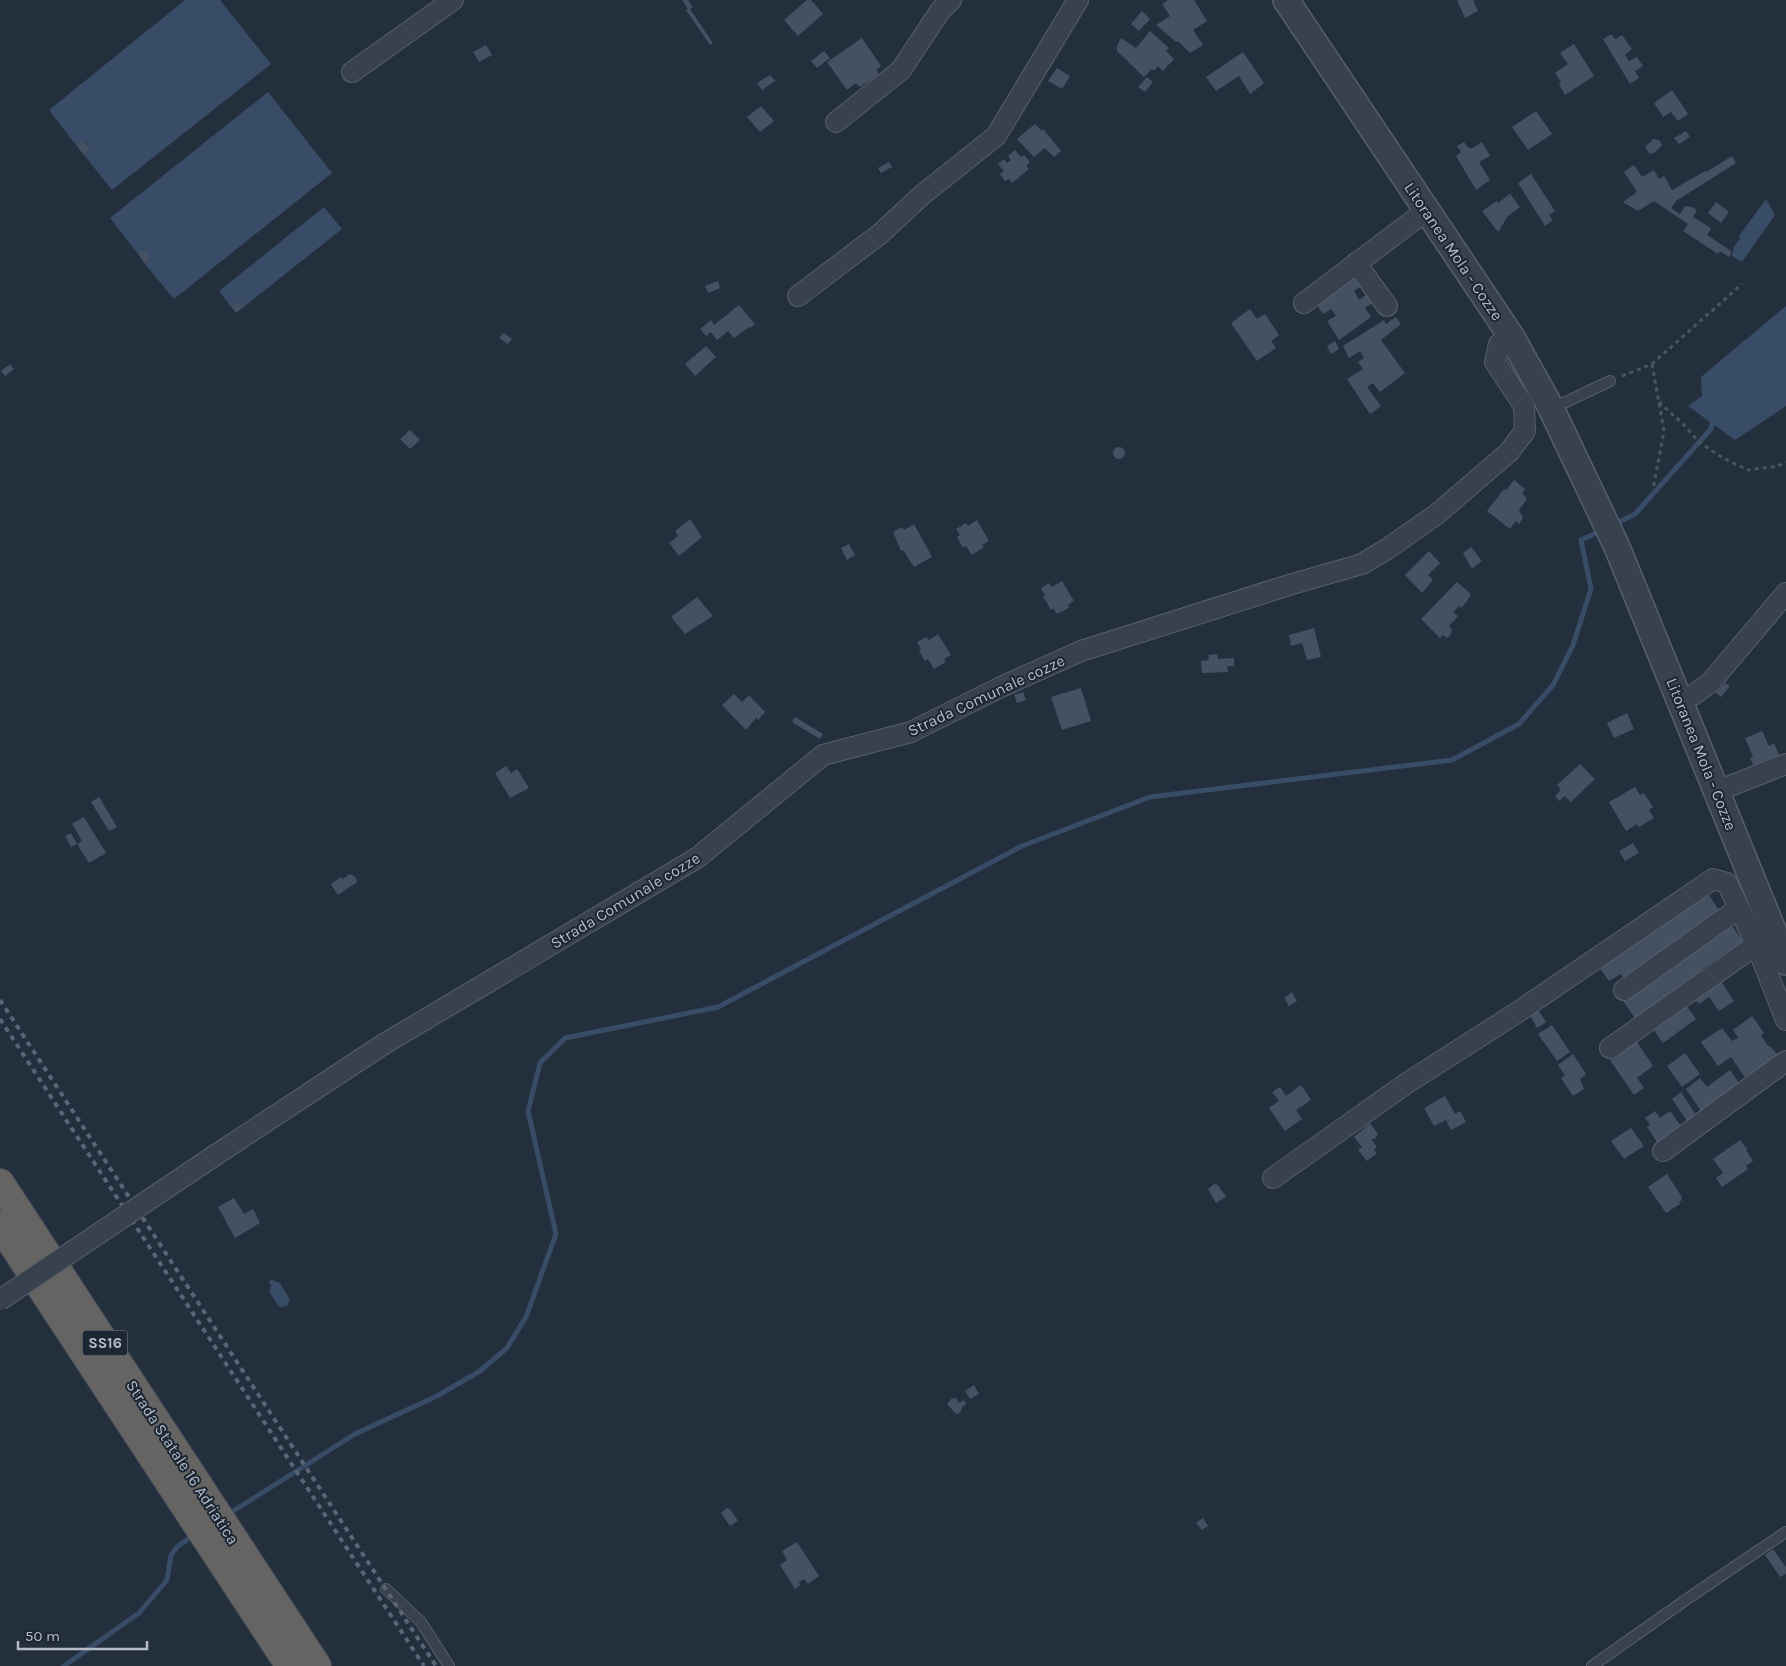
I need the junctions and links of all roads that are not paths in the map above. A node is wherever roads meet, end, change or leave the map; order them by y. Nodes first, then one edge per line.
1 (453, 0) edge
2 (951, 0) edge
3 (1078, 0) edge
4 (1286, 0) edge
5 (352, 72) dead end
6 (836, 122) dead end
7 (1427, 210) junction
8 (1356, 263) junction
9 (798, 296) dead end
10 (1304, 303) dead end
11 (1387, 306) dead end
12 (1511, 336) junction
13 (1610, 381) road end
14 (1550, 406) junction
15 (1786, 592) edge
16 (1680, 699) junction
17 (1786, 764) edge
18 (1717, 792) junction
19 (1739, 908) junction
20 (1765, 939) junction
21 (1785, 959) edge
22 (1624, 990) dead end
23 (1786, 1020) edge
24 (1610, 1048) dead end
25 (1786, 1061) edge
26 (1663, 1151) dead end
27 (1273, 1178) dead end
28 (0, 1183) edge
29 (0, 1225) edge
30 (0, 1300) edge
31 (201, 1510) junction
32 (1786, 1532) edge
33 (219, 1537) junction
34 (386, 1590) dead end
35 (290, 1666) edge
36 (317, 1666) edge
37 (449, 1666) edge
38 (1592, 1666) edge

1 - 5 street
2 - 6 street
3 - 9 street
4 - 7 street, Litoranea Mola - Cozze
7 - 8 street
7 - 12 street, Litoranea Mola - Cozze
8 - 10 street
8 - 11 street
12 - 14 street, Litoranea Mola - Cozze
12 - 30 street, Strada Comunale cozze, bridge
13 - 14 lane
14 - 16 street, Litoranea Mola - Cozze
15 - 16 street
16 - 18 street, Litoranea Mola - Cozze
17 - 18 street
18 - 20 street, Litoranea Mola - Cozze
19 - 20 street
19 - 22 street
19 - 27 street
20 - 21 street, Litoranea Mola - Cozze
20 - 23 street
20 - 24 street
25 - 26 street
28 - 31 highway, Strada Statale 16 Adriatica / SS16
29 - 31 highway, Strada Statale 16 Adriatica / SS16
31 - 33 highway, Strada Statale 16 Adriatica / SS16
32 - 38 lane
33 - 35 highway, Strada Statale 16 Adriatica / SS16
33 - 36 highway, Strada Statale 16 Adriatica / SS16
34 - 37 lane

